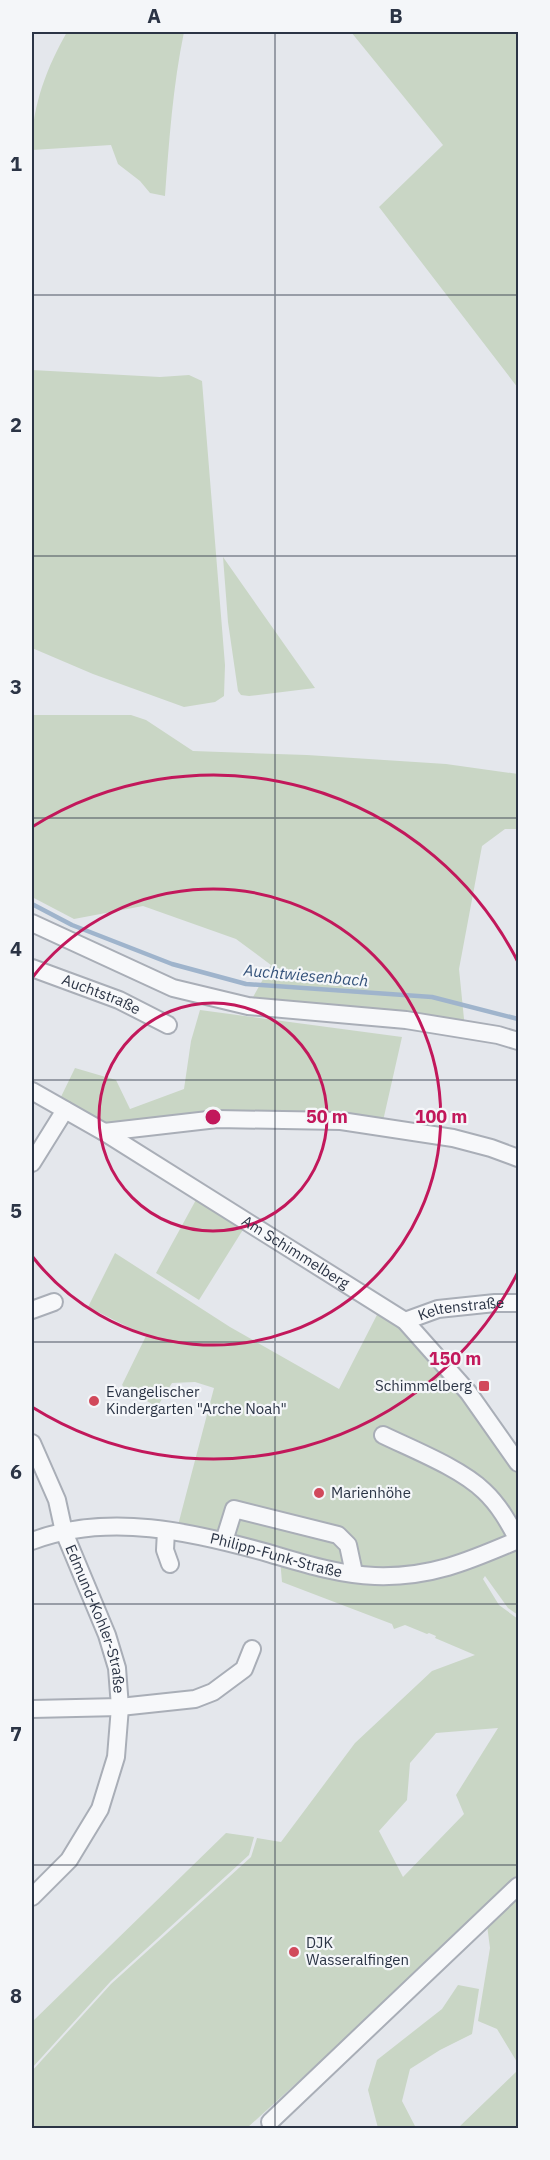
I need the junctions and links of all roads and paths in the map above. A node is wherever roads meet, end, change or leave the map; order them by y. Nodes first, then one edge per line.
1 (32, 923) edge
2 (32, 968) edge
3 (168, 1025) dead end
4 (519, 1041) edge
5 (32, 1091) edge
6 (65, 1110) junction
7 (104, 1132) junction
8 (519, 1158) edge
9 (32, 1163) edge
10 (54, 1302) dead end
11 (519, 1303) edge
12 (32, 1310) edge
13 (405, 1321) junction
14 (383, 1435) dead end
15 (32, 1443) edge
16 (517, 1458) edge
17 (166, 1531) junction
18 (64, 1532) junction
19 (519, 1540) edge
20 (32, 1541) edge
21 (224, 1541) junction
22 (170, 1564) dead end
23 (354, 1574) junction
24 (252, 1649) dead end
25 (120, 1707) junction
26 (32, 1709) edge
27 (519, 1886) edge
28 (32, 1897) edge
29 (270, 2122) dead end

1 - 4 street
2 - 3 street, Auchtstraße
5 - 6 street, Am Schimmelberg
6 - 7 street, Am Schimmelberg
6 - 9 street
7 - 8 street
7 - 13 street, Am Schimmelberg
10 - 12 street
11 - 13 street, Keltenstraße
13 - 16 street, Am Schimmelberg
14 - 19 street
15 - 18 street, Edmund-Kohler-Straße
17 - 18 street, Philipp-Funk-Straße
17 - 21 street, Philipp-Funk-Straße
17 - 22 street
18 - 20 street, Philipp-Funk-Straße
18 - 25 street, Edmund-Kohler-Straße
19 - 23 street, Philipp-Funk-Straße
21 - 23 street, Philipp-Funk-Straße
21 - 23 street
24 - 25 street, Edmund-Kohler-Straße
25 - 26 street
25 - 28 street, Edmund-Kohler-Straße
27 - 29 street

